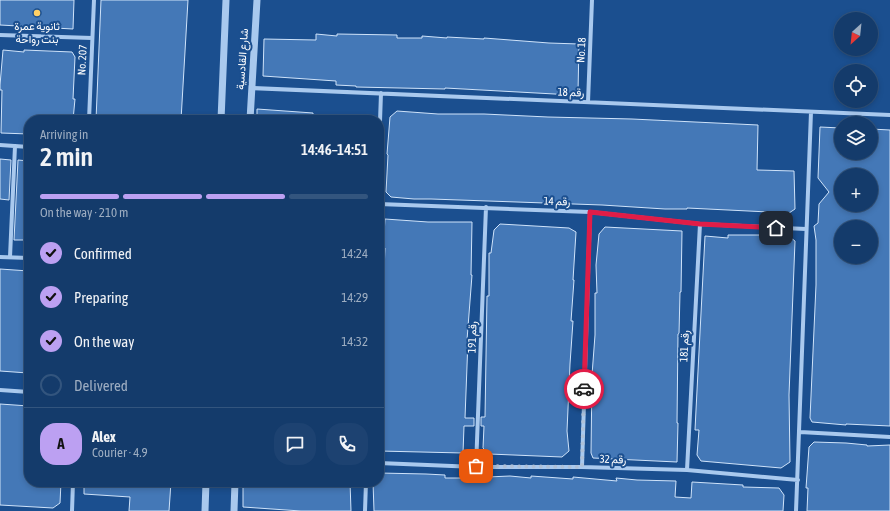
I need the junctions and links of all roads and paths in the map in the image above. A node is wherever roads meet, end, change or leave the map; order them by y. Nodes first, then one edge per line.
1 (94, 0) edge
2 (226, 0) edge
3 (257, 0) edge
4 (592, 0) edge
5 (0, 34) edge
6 (92, 38) junction
7 (251, 88) junction
8 (381, 93) junction
9 (588, 102) junction
10 (811, 112) junction
11 (88, 115) edge
12 (221, 115) edge
13 (250, 115) edge
14 (380, 115) edge
15 (890, 115) edge
16 (0, 146) edge
17 (15, 146) junction
18 (24, 147) edge
19 (384, 204) edge
20 (486, 207) junction
21 (590, 212) junction
22 (700, 224) junction
23 (806, 229) junction
24 (0, 256) edge
25 (10, 257) junction
26 (24, 258) edge
27 (0, 390) edge
28 (24, 392) edge
29 (800, 432) junction
30 (890, 437) edge
31 (384, 463) edge
32 (476, 466) junction
33 (582, 467) junction
34 (687, 470) junction
35 (798, 480) junction
36 (73, 487) edge
37 (206, 487) edge
38 (236, 487) edge
39 (366, 487) edge
40 (72, 511) edge
41 (205, 511) edge
42 (234, 511) edge
43 (365, 511) edge
44 (796, 511) edge

1 - 6 street, No. 207
2 - 12 street, شارع القادسية
3 - 7 street, شارع القادسية
4 - 9 street, No. 18
5 - 6 street
6 - 11 street, No. 207
7 - 8 street, رقم 18
7 - 13 street, شارع القادسية
8 - 9 street, رقم 18
8 - 14 street
9 - 10 street, رقم 18
10 - 15 street, رقم 18
10 - 23 street
16 - 17 street
17 - 18 street
17 - 25 street
19 - 20 street, رقم 14
20 - 21 street, رقم 14
20 - 32 street, رقم 191
21 - 22 street, رقم 14
21 - 33 street
22 - 23 street, رقم 14
22 - 34 street, رقم 181
23 - 29 street
24 - 25 street
25 - 26 street
27 - 28 street
29 - 30 street
29 - 35 street
31 - 32 street, رقم 32
32 - 33 street, رقم 32
33 - 34 street, رقم 32
34 - 35 street, رقم 32
35 - 44 street
36 - 40 street
37 - 41 street
38 - 42 street
39 - 43 street

